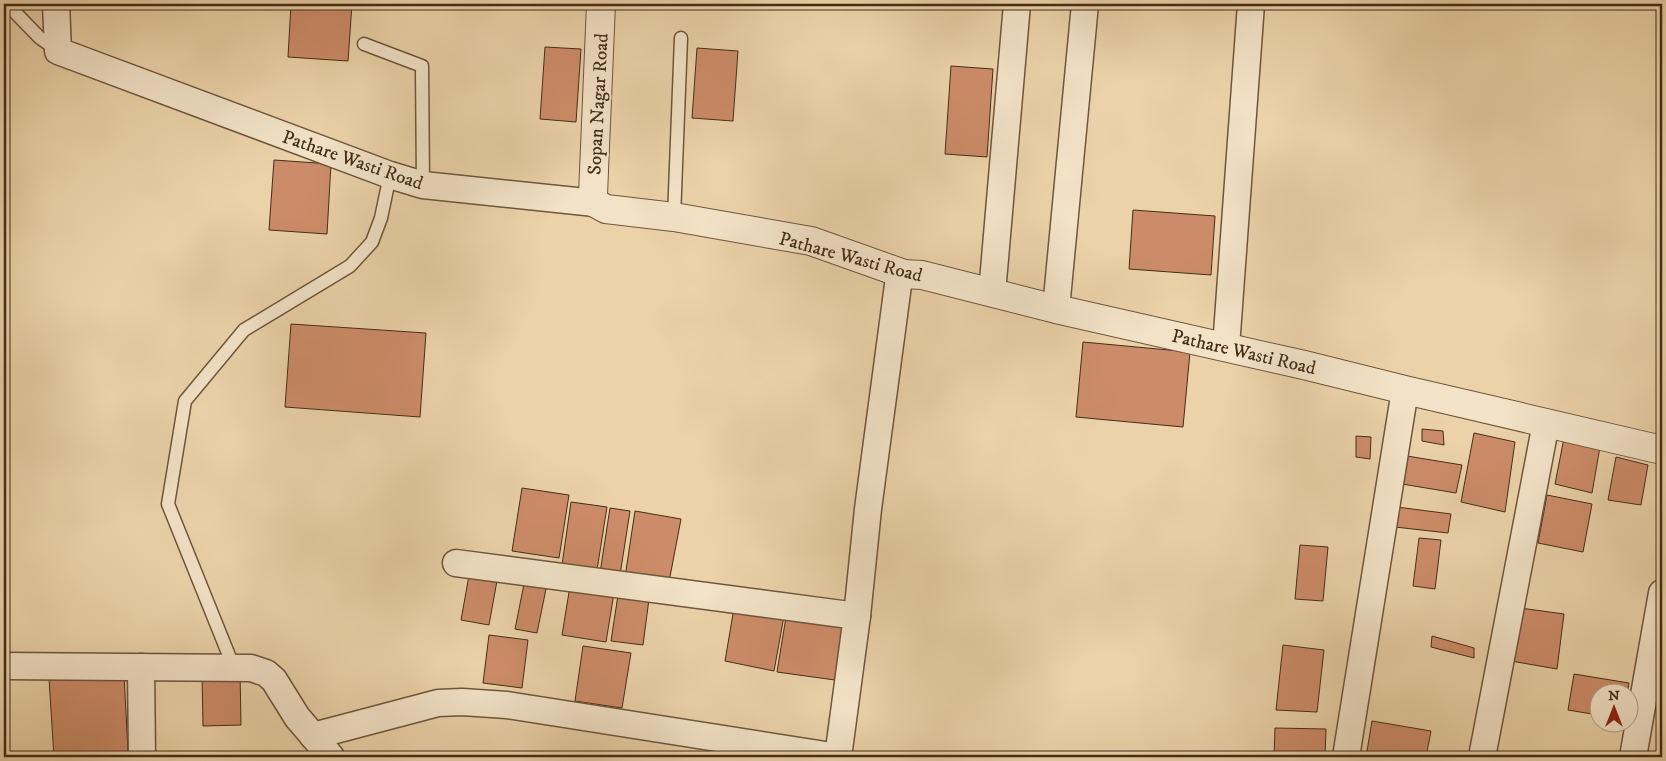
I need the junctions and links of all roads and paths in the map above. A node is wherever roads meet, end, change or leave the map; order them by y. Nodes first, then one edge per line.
1 (7, 4) edge
2 (56, 4) edge
3 (601, 4) edge
4 (1017, 4) edge
5 (1085, 4) edge
6 (1251, 4) edge
7 (681, 38) dead end
8 (364, 44) dead end
9 (58, 51) junction
10 (390, 175) junction
11 (423, 185) junction
12 (595, 203) junction
13 (674, 217) junction
14 (904, 274) junction
15 (992, 293) junction
16 (1056, 309) junction
17 (1226, 347) junction
18 (1405, 390) junction
19 (1546, 423) junction
20 (1662, 450) edge
21 (456, 563) dead end
22 (1662, 592) edge
23 (857, 616) junction
24 (4, 666) edge
25 (141, 667) junction
26 (234, 668) junction
27 (313, 736) junction
28 (142, 757) edge
29 (332, 757) edge
30 (838, 757) edge
31 (1346, 757) edge
32 (1482, 757) edge
33 (1633, 757) edge

1 - 9 lane, Pathare Wasti Road
2 - 9 street
3 - 12 street, Sopan Nagar Road
4 - 15 street
5 - 16 street
6 - 17 street
7 - 13 lane
8 - 11 lane
9 - 10 street, Pathare Wasti Road
10 - 11 street, Pathare Wasti Road
10 - 26 lane
11 - 12 street, Pathare Wasti Road
12 - 13 street, Pathare Wasti Road
13 - 14 street, Pathare Wasti Road
14 - 15 street, Pathare Wasti Road
14 - 23 street
15 - 16 street, Pathare Wasti Road
16 - 17 street, Pathare Wasti Road
17 - 18 street, Pathare Wasti Road
18 - 19 street, Pathare Wasti Road
18 - 31 street
19 - 20 street, Pathare Wasti Road
19 - 32 street
21 - 23 street
22 - 33 street
23 - 30 street
24 - 25 street
25 - 26 street
25 - 28 street
26 - 27 street
27 - 29 street
27 - 30 street

